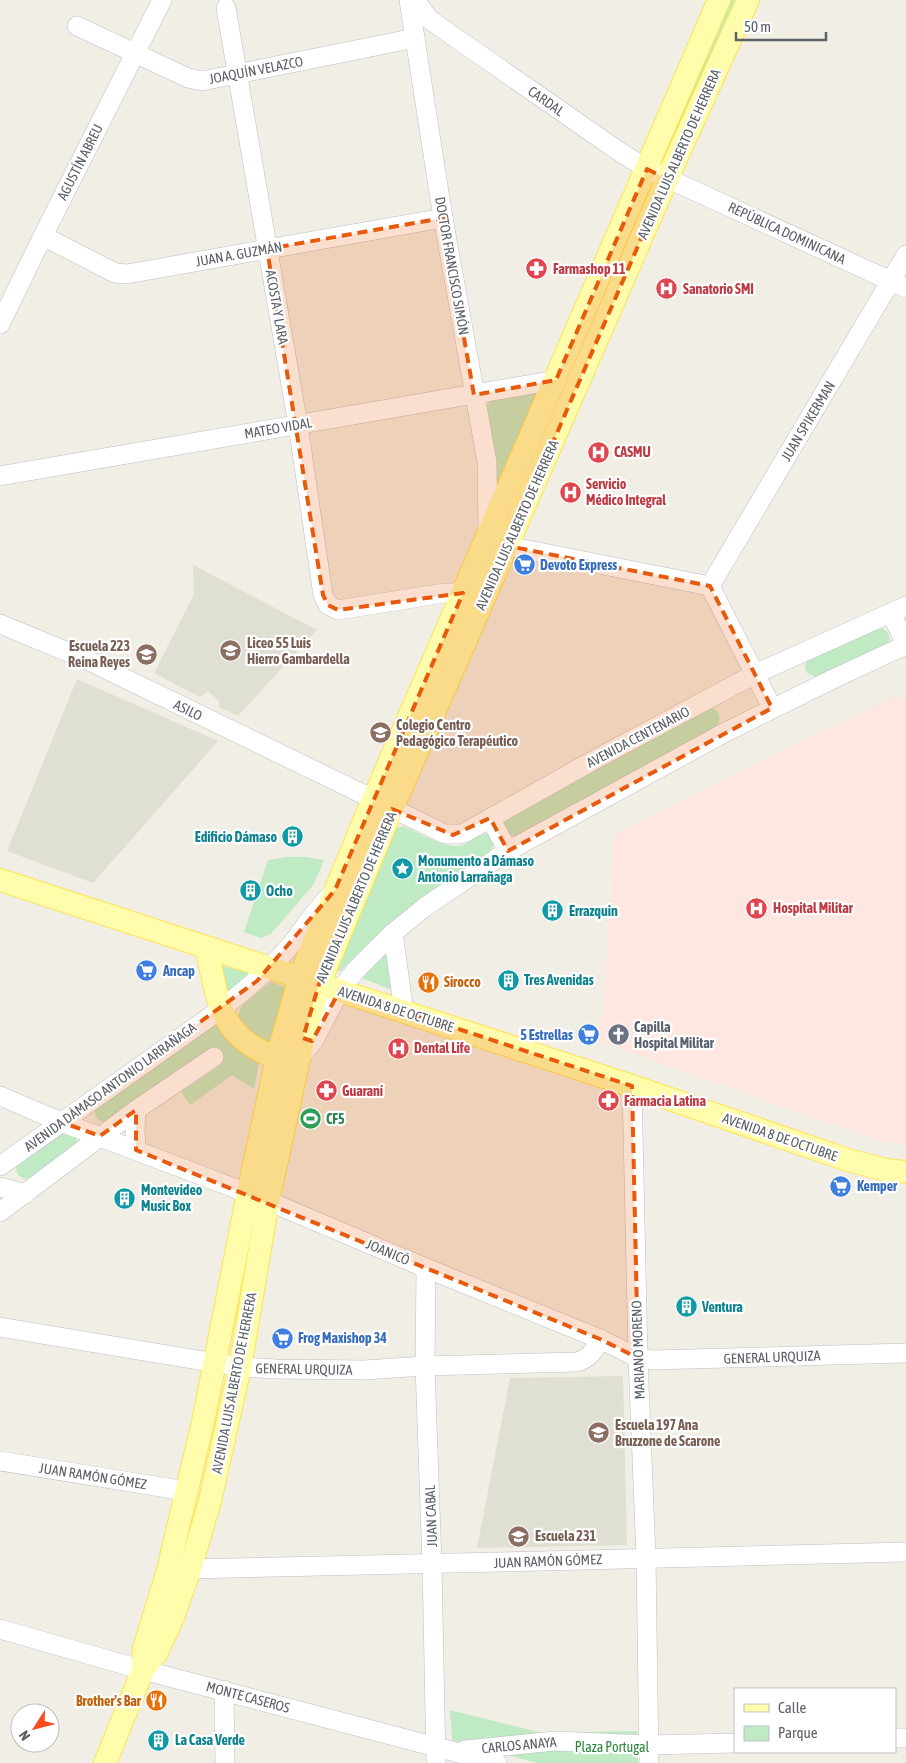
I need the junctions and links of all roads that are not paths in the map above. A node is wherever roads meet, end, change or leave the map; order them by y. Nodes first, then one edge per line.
1 (162, 0) edge
2 (409, 0) edge
3 (415, 0) edge
4 (719, 0) edge
5 (748, 0) edge
6 (226, 8) dead end
7 (429, 19) junction
8 (77, 26) dead end
9 (414, 38) junction
10 (135, 54) junction
11 (238, 74) junction
12 (647, 169) junction
13 (667, 179) junction
14 (443, 218) junction
15 (43, 236) junction
16 (267, 249) junction
17 (906, 256) edge
18 (898, 284) edge
19 (0, 324) edge
20 (556, 380) junction
21 (474, 395) junction
22 (298, 425) junction
23 (0, 476) edge
24 (488, 533) junction
25 (508, 546) junction
26 (710, 586) junction
27 (463, 593) junction
28 (898, 610) edge
29 (0, 624) edge
30 (906, 645) edge
31 (755, 674) junction
32 (772, 708) junction
33 (383, 805) junction
34 (490, 818) junction
35 (508, 851) junction
36 (0, 880) edge
37 (335, 890) junction
38 (393, 933) junction
39 (206, 947) junction
40 (270, 967) junction
41 (320, 984) junction
42 (221, 1009) junction
43 (404, 1012) junction
44 (300, 1056) junction
45 (214, 1057) dead end
46 (277, 1058) junction
47 (632, 1086) junction
48 (0, 1096) edge
49 (136, 1110) junction
50 (61, 1122) junction
51 (100, 1136) junction
52 (136, 1150) junction
53 (0, 1166) edge
54 (906, 1172) edge
55 (0, 1187) edge
56 (25, 1194) junction
57 (258, 1197) junction
58 (0, 1212) edge
59 (426, 1268) junction
60 (0, 1327) edge
61 (600, 1339) junction
62 (906, 1353) edge
63 (638, 1358) junction
64 (214, 1362) junction
65 (425, 1366) junction
66 (240, 1367) junction
67 (0, 1461) edge
68 (186, 1491) junction
69 (906, 1552) edge
70 (646, 1558) junction
71 (432, 1565) junction
72 (190, 1569) junction
73 (0, 1629) edge
74 (143, 1670) junction
75 (224, 1690) junction
76 (734, 1743) edge
77 (442, 1754) edge
78 (649, 1754) edge
79 (105, 1763) edge
80 (225, 1763) edge
81 (497, 1763) edge

1 - 10 street, AGUSTÍN ABREU
2 - 9 street, DOCTOR FRANCISCO SIMÓN
3 - 7 street, CARDAL
4 - 12 main road, AVENIDA LUIS ALBERTO DE HERRERA
5 - 13 main road, AVENIDA LUIS ALBERTO DE HERRERA
6 - 11 street, ACOSTA Y LARA
7 - 9 street
7 - 12 street, CARDAL
8 - 10 street, JOAQUÍN VELAZCO
9 - 11 street, JOAQUÍN VELAZCO
9 - 14 street, DOCTOR FRANCISCO SIMÓN
10 - 11 street, JOAQUÍN VELAZCO
10 - 15 street, AGUSTÍN ABREU
11 - 16 street, ACOSTA Y LARA
12 - 13 street, CARDAL
12 - 20 main road, AVENIDA LUIS ALBERTO DE HERRERA
13 - 18 street, REPÚBLICA DOMINICANA
13 - 25 main road, AVENIDA LUIS ALBERTO DE HERRERA
14 - 16 street, JUAN A. GUZMÁN
14 - 21 street, DOCTOR FRANCISCO SIMÓN
15 - 16 street, JUAN A. GUZMÁN
15 - 19 street, AGUSTÍN ABREU
16 - 22 street, ACOSTA Y LARA
17 - 18 street, JUAN SPIKERMAN
18 - 26 street, JUAN SPIKERMAN
20 - 21 street, MATEO VIDAL
20 - 24 main road, AVENIDA LUIS ALBERTO DE HERRERA
21 - 22 street, MATEO VIDAL
21 - 24 street, DOCTOR FRANCISCO SIMÓN
22 - 23 street, MATEO VIDAL
22 - 27 street, ACOSTA Y LARA
24 - 25 street
24 - 27 main road, AVENIDA LUIS ALBERTO DE HERRERA
25 - 26 street
25 - 33 main road, AVENIDA LUIS ALBERTO DE HERRERA
26 - 31 street
27 - 33 main road, AVENIDA LUIS ALBERTO DE HERRERA
28 - 30 street
28 - 31 street, AVENIDA CENTENARIO
29 - 33 street, ASILO
30 - 32 street
31 - 32 street
31 - 34 street, AVENIDA CENTENARIO
32 - 35 street
33 - 34 street, AVENIDA CENTENARIO
33 - 37 main road, AVENIDA LUIS ALBERTO DE HERRERA
33 - 41 main road, AVENIDA LUIS ALBERTO DE HERRERA
34 - 35 street
35 - 38 street
36 - 39 main road, AVENIDA 8 DE OCTUBRE
37 - 40 street, AVENIDA DÁMASO ANTONIO LARRAÑAGA
37 - 41 main road, AVENIDA LUIS ALBERTO DE HERRERA
38 - 41 street
38 - 43 street
39 - 40 main road, AVENIDA 8 DE OCTUBRE
39 - 42 main road
40 - 41 main road, AVENIDA 8 DE OCTUBRE
40 - 42 street, AVENIDA DÁMASO ANTONIO LARRAÑAGA
41 - 43 main road, AVENIDA 8 DE OCTUBRE
41 - 44 main road, AVENIDA LUIS ALBERTO DE HERRERA
41 - 46 main road, AVENIDA LUIS ALBERTO DE HERRERA
42 - 46 main road
42 - 50 street, AVENIDA DÁMASO ANTONIO LARRAÑAGA
43 - 47 main road, AVENIDA 8 DE OCTUBRE
44 - 46 main road
44 - 57 main road, AVENIDA LUIS ALBERTO DE HERRERA
45 - 49 street
46 - 57 main road, AVENIDA LUIS ALBERTO DE HERRERA
47 - 54 main road, AVENIDA 8 DE OCTUBRE
47 - 63 street, MARIANO MORENO
48 - 50 street, JOANICÓ
49 - 51 street
49 - 52 street
50 - 51 street, JOANICÓ
50 - 53 street, AVENIDA DÁMASO ANTONIO LARRAÑAGA
51 - 52 street, JOANICÓ
51 - 56 street
52 - 57 street, JOANICÓ
55 - 56 street
56 - 58 street
57 - 59 street, JOANICÓ
57 - 64 main road, AVENIDA LUIS ALBERTO DE HERRERA
57 - 66 main road, AVENIDA LUIS ALBERTO DE HERRERA
59 - 61 street, JOANICÓ
59 - 65 street, JUAN CABAL
60 - 64 street, GENERAL URQUIZA
61 - 63 street, JOANICÓ
61 - 65 street, GENERAL URQUIZA
62 - 63 street, GENERAL URQUIZA
63 - 70 street, MARIANO MORENO
64 - 66 street, GENERAL URQUIZA
64 - 68 main road, AVENIDA LUIS ALBERTO DE HERRERA
65 - 66 street, GENERAL URQUIZA
65 - 71 street, JUAN CABAL
66 - 72 main road, AVENIDA LUIS ALBERTO DE HERRERA
67 - 68 street, JUAN RAMÓN GÓMEZ
68 - 74 main road, AVENIDA LUIS ALBERTO DE HERRERA
69 - 70 street, JUAN RAMÓN GÓMEZ
70 - 71 street, JUAN RAMÓN GÓMEZ
70 - 78 street, MARIANO MORENO
71 - 72 street, JUAN RAMÓN GÓMEZ
71 - 77 street, JUAN CABAL
72 - 74 main road, AVENIDA LUIS ALBERTO DE HERRERA
73 - 74 street, MONTE CASEROS
74 - 75 street, MONTE CASEROS
74 - 79 main road, AVENIDA LUIS ALBERTO DE HERRERA
75 - 77 street, MONTE CASEROS
75 - 80 street
76 - 78 street, CARLOS ANAYA
77 - 78 street, CARLOS ANAYA
77 - 81 street, MONTE CASEROS

